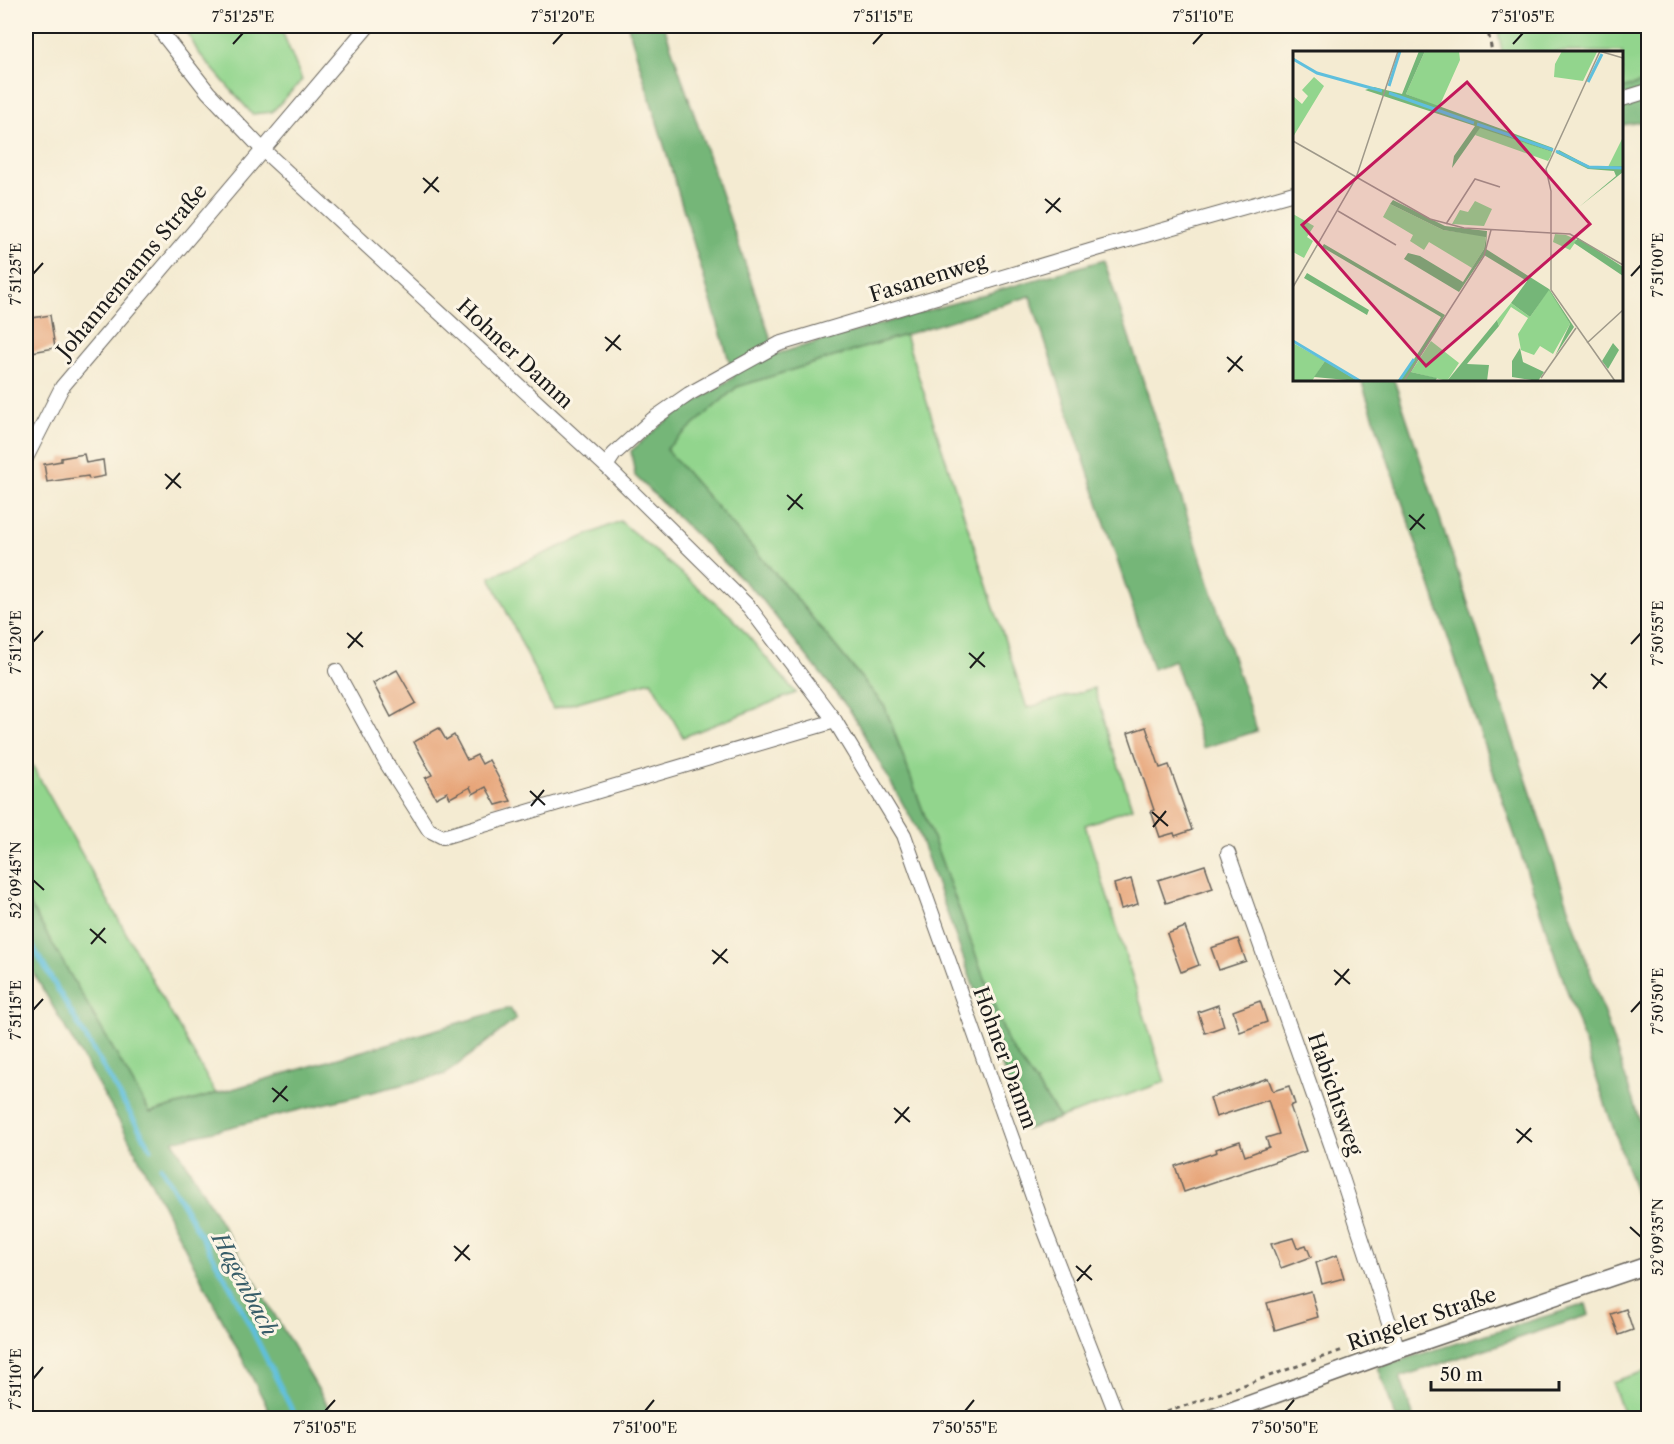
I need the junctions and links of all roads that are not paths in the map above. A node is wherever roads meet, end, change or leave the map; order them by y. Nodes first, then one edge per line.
1 (158, 26) edge
2 (368, 26) edge
3 (1648, 91) edge
4 (1623, 99) edge
5 (262, 149) junction
6 (1293, 193) edge
7 (26, 458) edge
8 (606, 466) junction
9 (336, 671) dead end
10 (835, 721) junction
11 (1228, 853) dead end
12 (1648, 1264) edge
13 (1398, 1350) junction
14 (1118, 1419) edge
15 (1211, 1419) edge

1 - 5 street, Hohner Damm
2 - 5 street, Johannemanns Straße
3 - 4 street
5 - 7 street, Johannemanns Straße
5 - 8 street, Hohner Damm
6 - 8 street, Fasanenweg
8 - 10 street, Hohner Damm
9 - 10 street
10 - 14 street, Hohner Damm
11 - 13 street, Habichtsweg
12 - 13 street, Ringeler Straße
13 - 15 street, Ringeler Straße

